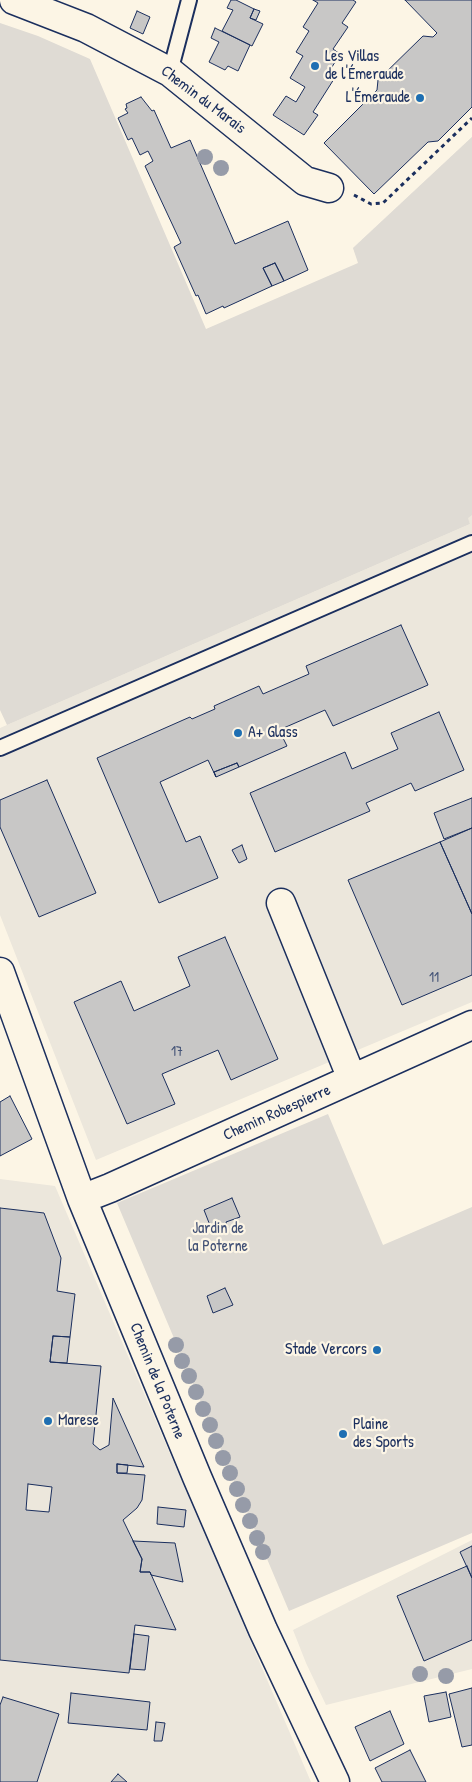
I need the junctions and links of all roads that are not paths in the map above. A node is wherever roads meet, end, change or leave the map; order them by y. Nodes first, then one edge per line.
1 (14, 0) edge
2 (189, 0) edge
3 (170, 72) junction
4 (329, 188) road end
5 (472, 543) edge
6 (0, 748) edge
7 (281, 903) dead end
8 (0, 972) edge
9 (472, 1026) edge
10 (352, 1079) junction
11 (82, 1199) junction
12 (335, 1782) edge

1 - 3 street, Chemin du Marais
2 - 3 lane
3 - 4 street, Chemin du Marais
5 - 6 lane
7 - 10 street
8 - 11 street, Chemin de la Poterne
9 - 10 street, Chemin Robespierre
10 - 11 street, Chemin Robespierre
11 - 12 street, Chemin de la Poterne

